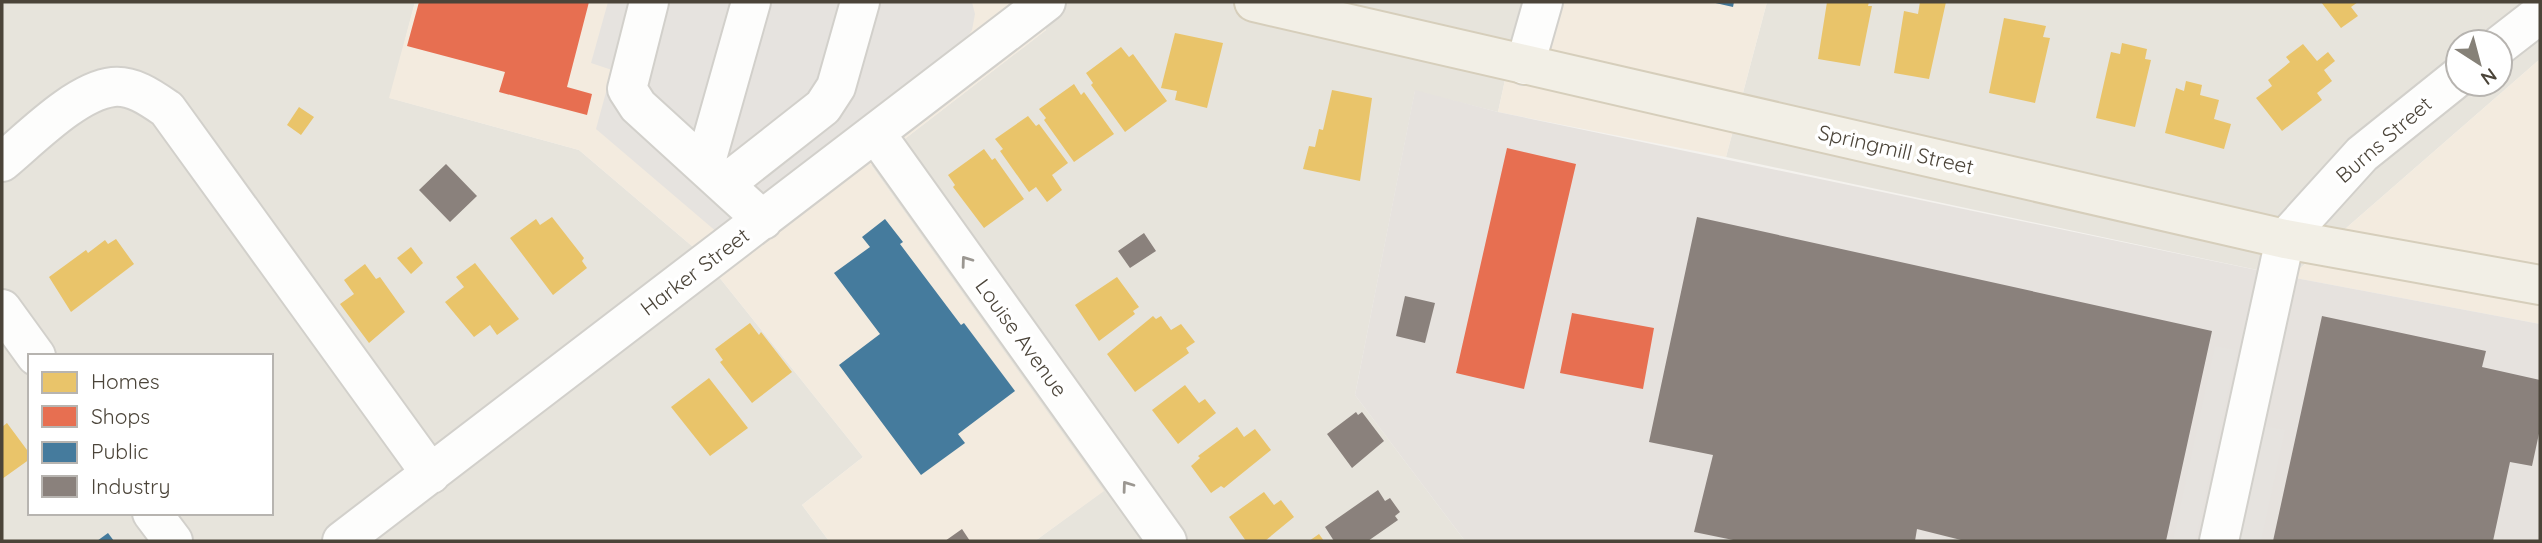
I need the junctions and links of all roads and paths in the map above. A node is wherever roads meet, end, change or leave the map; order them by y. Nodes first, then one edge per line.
1 (649, 2) edge
2 (751, 2) edge
3 (860, 2) edge
4 (1046, 2) edge
5 (1254, 2) edge
6 (1543, 2) edge
7 (2540, 14) edge
8 (2514, 34) edge
9 (1525, 65) junction
10 (2444, 87) edge
11 (876, 134) junction
12 (2, 162) edge
13 (715, 174) junction
14 (763, 220) junction
15 (2285, 239) junction
16 (2540, 285) edge
17 (2, 309) edge
18 (35, 354) edge
19 (431, 474) junction
20 (154, 515) edge
21 (173, 541) edge
22 (342, 541) edge
23 (1167, 541) edge
24 (2219, 541) edge

1 - 13 street
2 - 13 street
3 - 13 street
4 - 11 street, Harker Street
5 - 9 main road, Springmill Street
6 - 9 street
7 - 8 street
9 - 15 main road, Springmill Street
10 - 15 street, Burns Street
11 - 14 street, Harker Street
23 -> 11 street, Louise Avenue
12 - 19 street
13 - 14 street
14 - 19 street, Harker Street
15 - 16 main road, Springmill Street
15 - 24 street
17 - 18 street
19 - 22 street, Harker Street
20 - 21 street

